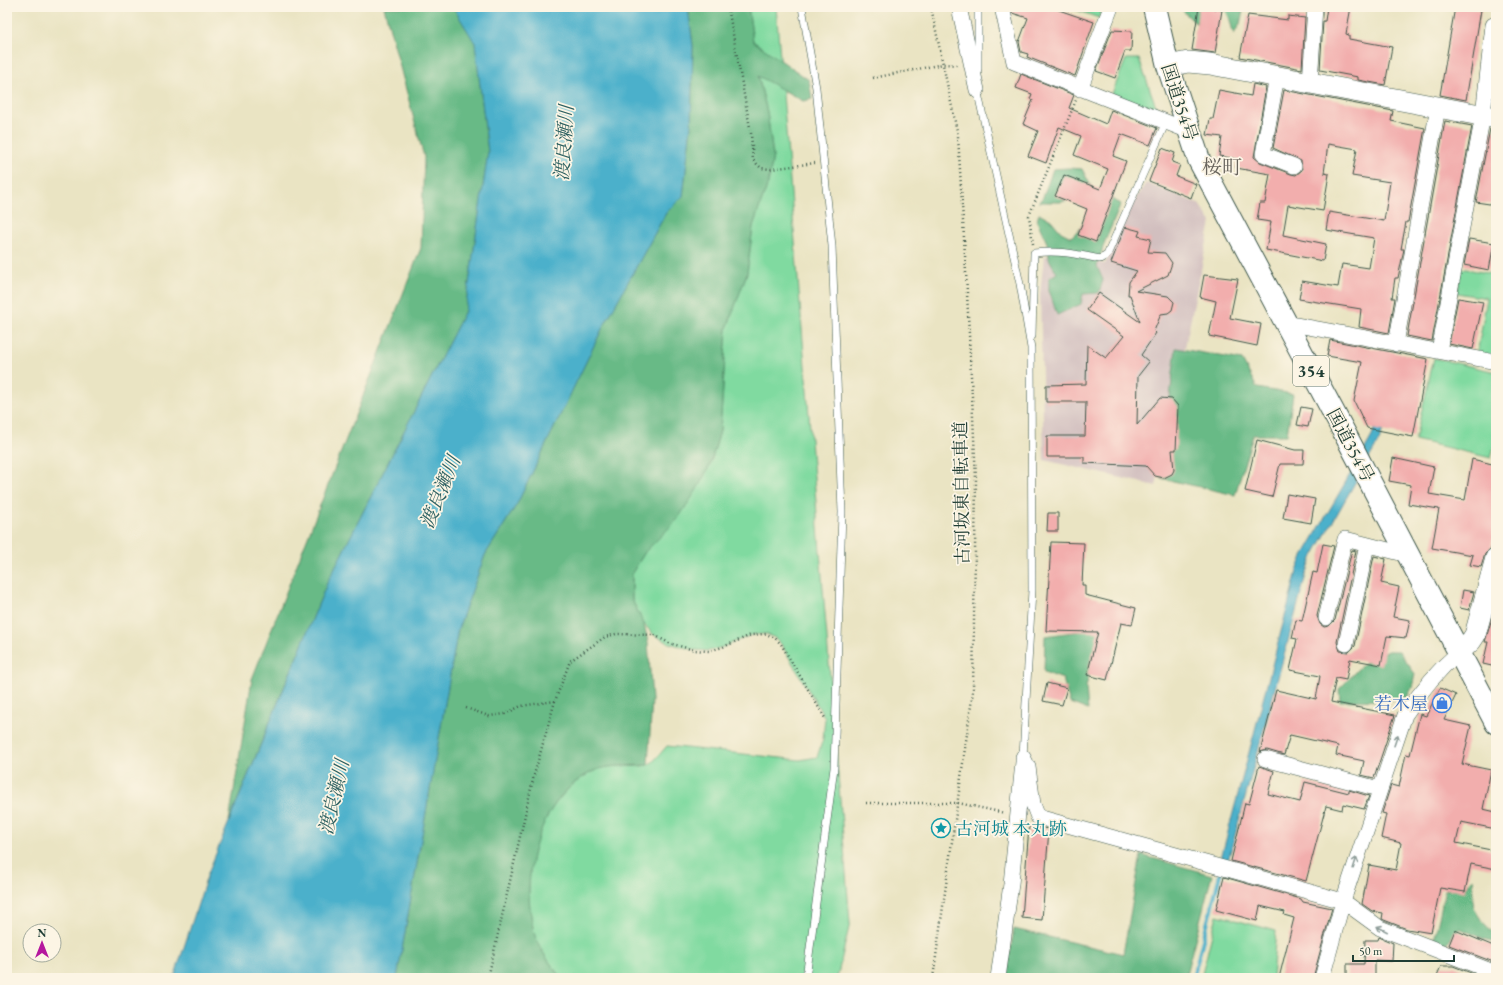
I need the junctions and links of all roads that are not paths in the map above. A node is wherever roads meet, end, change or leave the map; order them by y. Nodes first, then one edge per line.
1 (802, 7) edge
2 (959, 7) edge
3 (978, 7) edge
4 (1002, 7) edge
5 (1111, 7) edge
6 (1154, 7) edge
7 (1315, 7) edge
8 (1493, 25) dead end
9 (1168, 66) junction
10 (1277, 76) junction
11 (1310, 82) junction
12 (1080, 88) junction
13 (977, 90) junction
14 (1438, 107) junction
15 (1489, 117) edge
16 (1166, 122) junction
17 (1189, 131) junction
18 (1294, 166) dead end
19 (1286, 323) junction
20 (1396, 344) junction
21 (1031, 348) junction
22 (1439, 351) junction
23 (1496, 362) edge
24 (1367, 545) junction
25 (1408, 555) junction
26 (1496, 558) edge
27 (1326, 618) dead end
28 (1346, 644) dead end
29 (1459, 652) junction
30 (1496, 723) edge
31 (1023, 757) junction
32 (1265, 759) dead end
33 (1379, 789) junction
34 (1342, 900) junction
35 (1496, 973) edge
36 (806, 978) edge
37 (998, 978) edge
38 (1322, 978) edge

1 - 36 lane
2 - 13 street
3 - 13 lane
4 - 12 street
5 - 12 street
6 - 9 highway, 国道354号 / 354
7 - 11 street
8 - 15 street
9 - 10 street
9 - 17 highway, 国道354号 / 354
10 - 11 street
10 - 18 street
11 - 14 street
12 - 16 street
13 - 21 lane
14 - 15 street
14 - 20 street
15 - 22 street
16 - 17 street
16 - 21 lane
17 - 19 highway, 国道354号 / 354
19 - 20 street
19 - 25 highway, 国道354号 / 354
20 - 22 street
21 - 31 lane
22 - 23 street
24 - 25 street
24 - 27 street
24 - 28 street
25 - 29 highway, 国道354号 / 354
26 - 29 street
29 - 30 highway, 国道354号 / 354
33 -> 29 street
31 - 34 street
31 - 37 street
32 - 33 street
34 -> 33 street
35 -> 34 street
34 - 38 street

